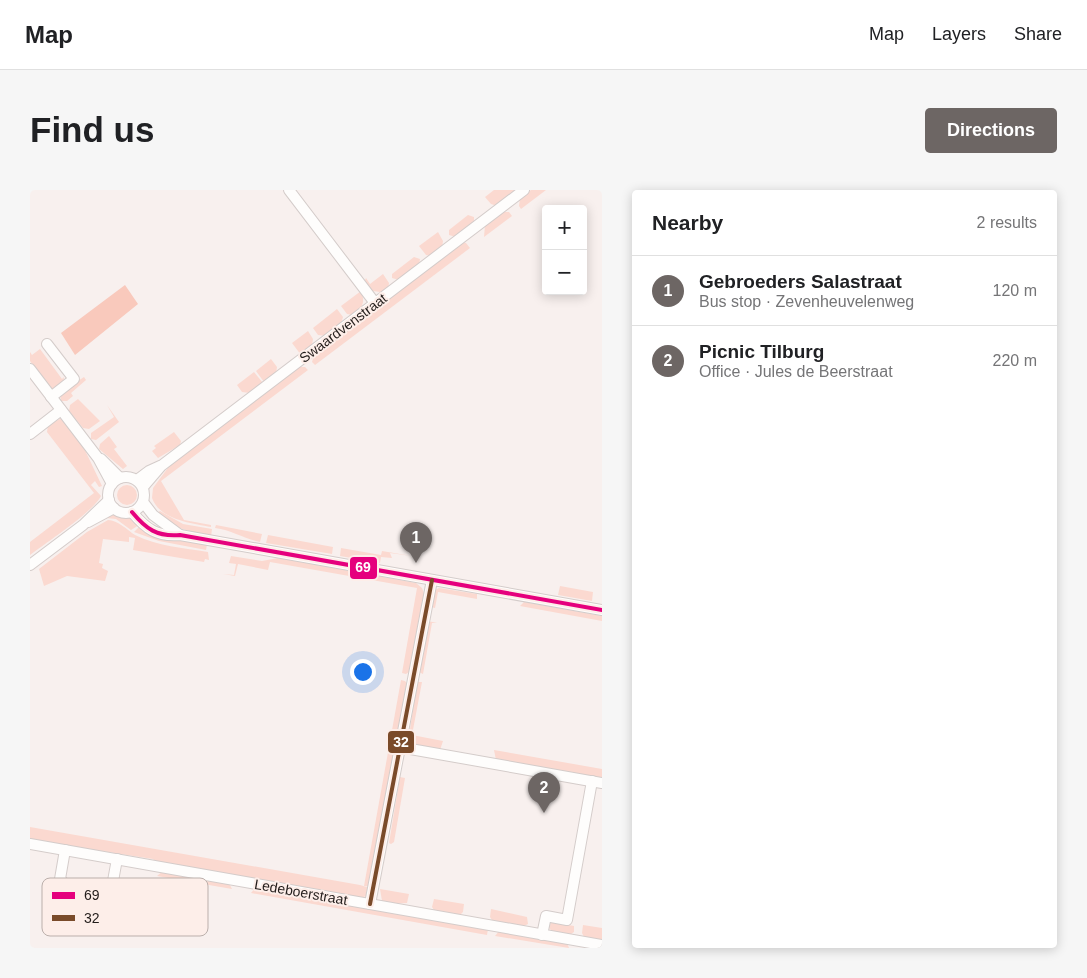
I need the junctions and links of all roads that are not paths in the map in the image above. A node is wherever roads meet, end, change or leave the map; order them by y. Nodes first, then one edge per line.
1 (289, 190) edge
2 (524, 190) edge
3 (375, 304) junction
4 (47, 344) dead end
5 (30, 369) edge
6 (51, 396) junction
7 (61, 410) junction
8 (30, 434) edge
9 (116, 481) junction
10 (140, 484) junction
11 (143, 502) junction
12 (111, 504) junction
13 (132, 512) junction
14 (180, 536) junction
15 (30, 565) edge
16 (432, 580) junction
17 (602, 610) edge
18 (399, 747) junction
19 (597, 782) edge
20 (30, 844) edge
21 (65, 850) junction
22 (117, 859) junction
23 (60, 878) edge
24 (114, 878) edge
25 (370, 904) junction
26 (542, 935) junction
27 (602, 946) edge

1 - 3 street
2 - 3 street, Swaardvenstraat
3 - 10 street, Swaardvenstraat
4 - 6 street
5 - 6 street
6 - 7 street
7 - 8 street
7 - 9 street
9 - 10 street
9 - 12 street
10 - 11 street
11 - 13 street
11 - 14 street
12 - 13 street
12 - 15 street
13 - 14 street
14 - 16 street
16 - 17 street
16 - 18 street
18 - 19 street
18 - 25 street
19 - 26 street
20 - 21 street, Ledeboerstraat
21 - 22 street, Ledeboerstraat
21 - 23 street
22 - 24 street
22 - 25 street, Ledeboerstraat
25 - 26 street, Ledeboerstraat
26 - 27 street, Ledeboerstraat

